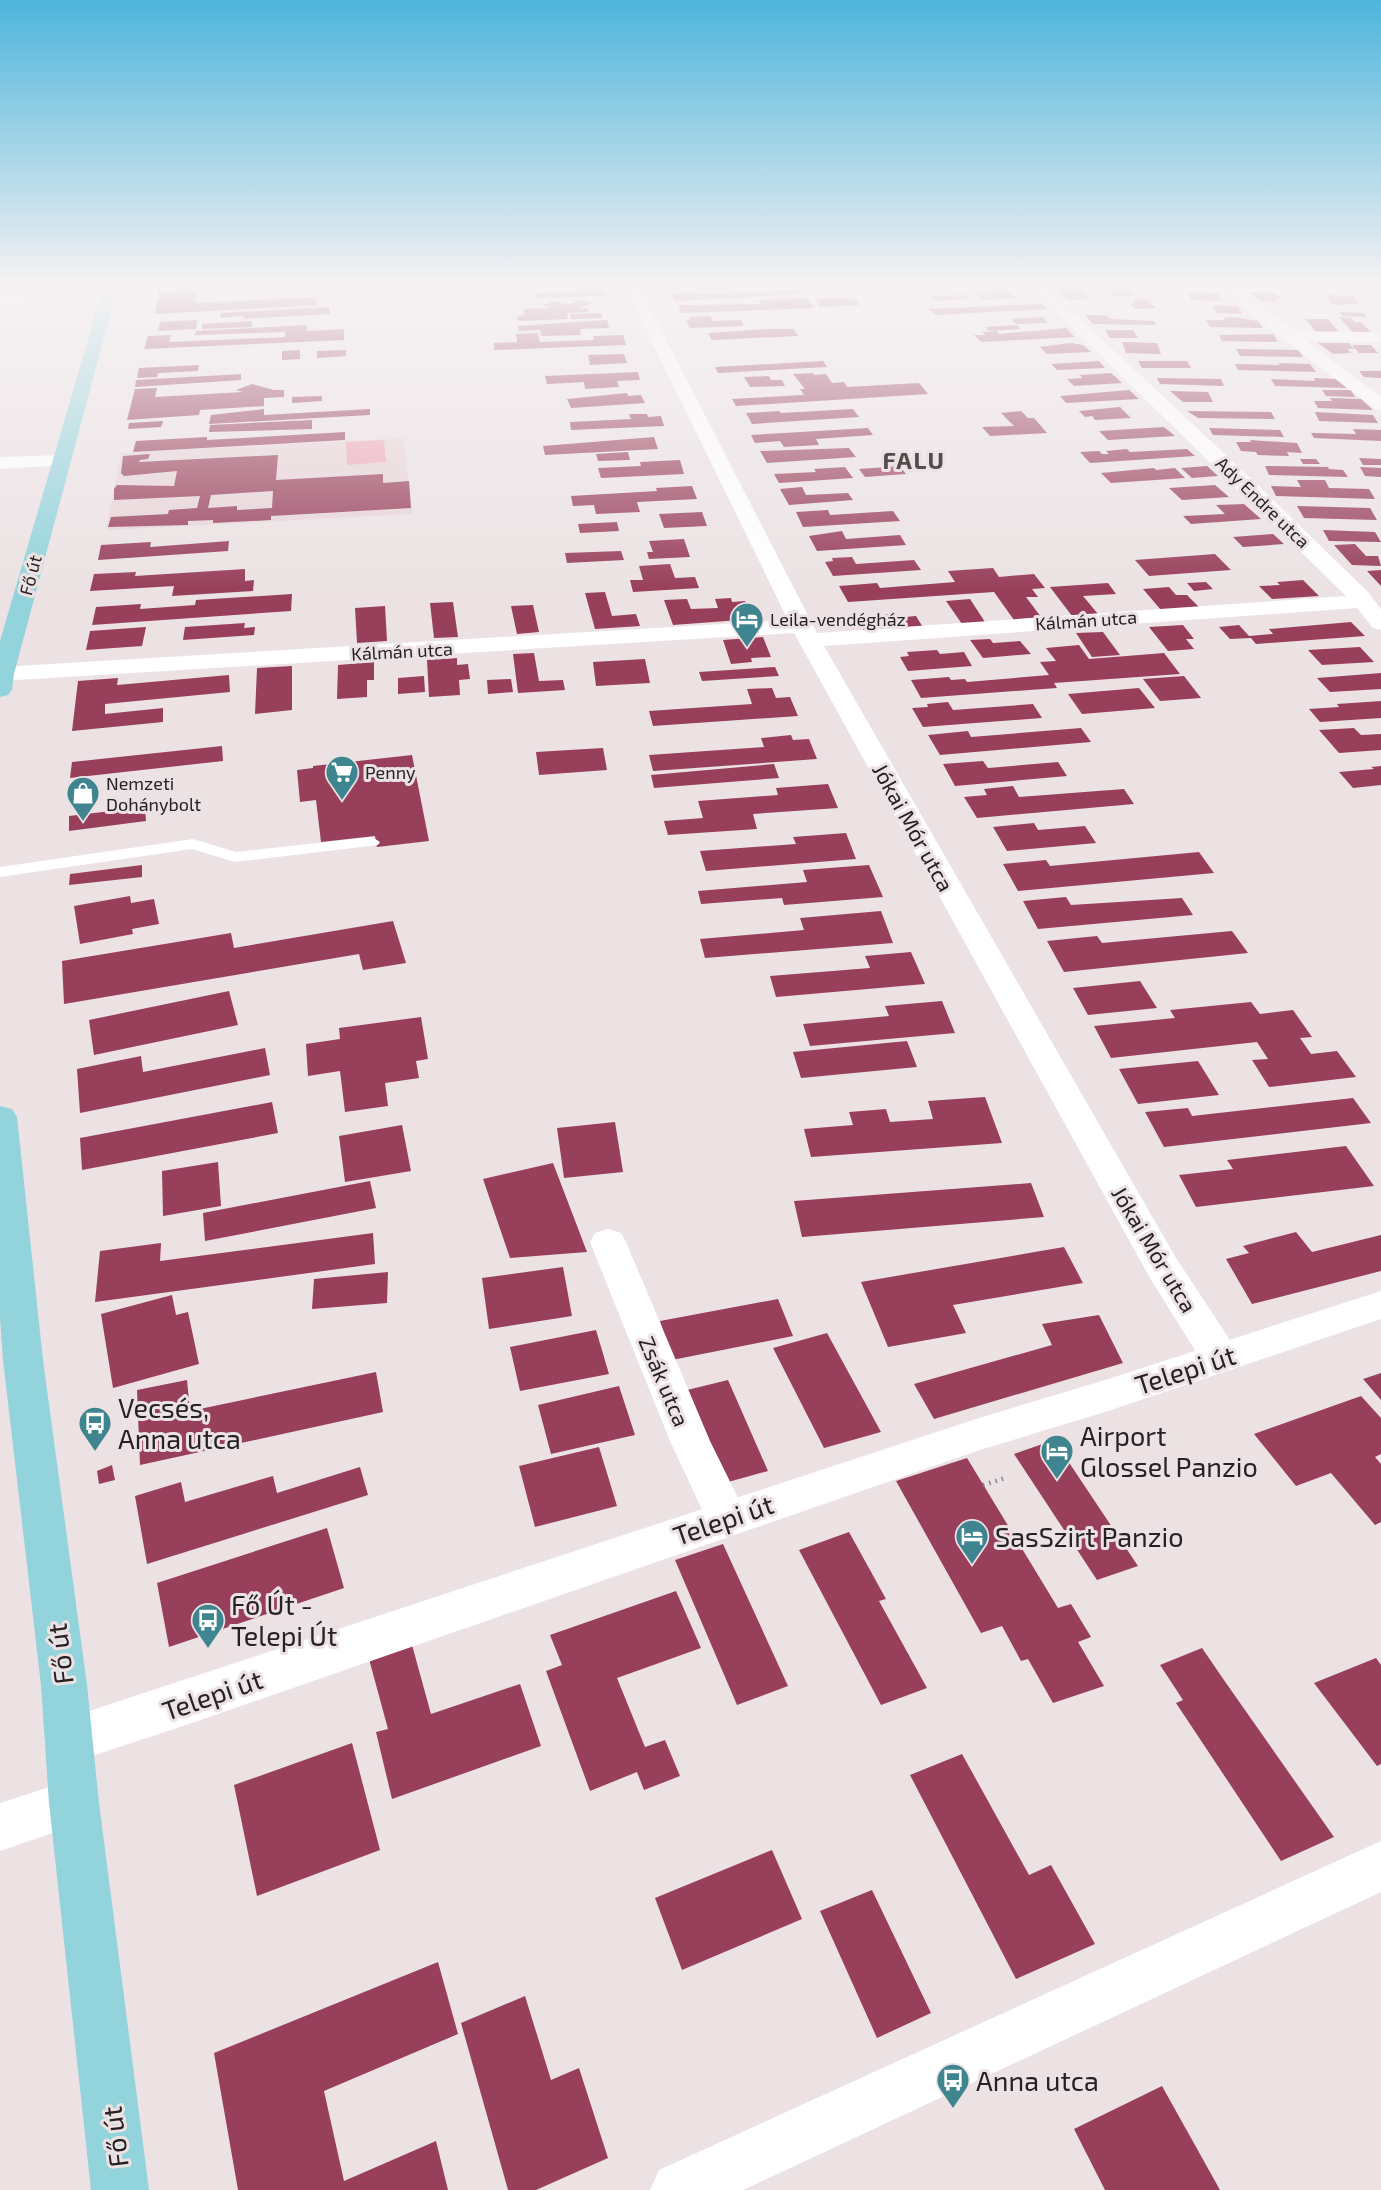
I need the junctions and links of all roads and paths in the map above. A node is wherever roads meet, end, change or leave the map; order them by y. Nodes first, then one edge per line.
1 (82, 387) edge
2 (682, 387) edge
3 (1144, 387) edge
4 (1356, 387) edge
5 (1381, 405) edge
6 (62, 461) junction
7 (0, 463) edge
8 (1368, 598) edge
9 (1381, 623) edge
10 (805, 633) junction
11 (1, 678) edge
12 (372, 842) dead end
13 (0, 872) edge
14 (0, 1120) edge
15 (608, 1242) dead end
16 (1381, 1305) edge
17 (1220, 1357) junction
18 (1005, 1478) dead end
19 (983, 1485) dead end
20 (727, 1518) junction
21 (68, 1741) junction
22 (74, 1803) junction
23 (0, 1827) edge
24 (1381, 1866) edge
25 (120, 2190) edge
26 (679, 2190) edge

1 - 6 main road, Fő út
2 - 10 street, Jókai Mór utca
3 - 8 street, Ady Endre utca
4 - 5 street
6 - 7 street
6 - 11 main road, Fő út
8 - 9 street, Ady Endre utca
8 - 10 street, Kálmán utca
10 - 11 street, Kálmán utca
10 - 17 street, Jókai Mór utca
12 - 13 lane
14 - 21 main road, Fő út
15 - 20 street, Zsák utca
16 - 17 street, Telepi út
17 - 20 street, Telepi út
18 - 19 path
20 - 21 street, Telepi út
21 - 22 main road, Fő út
22 - 23 street
22 - 25 main road, Fő út
24 - 26 street

